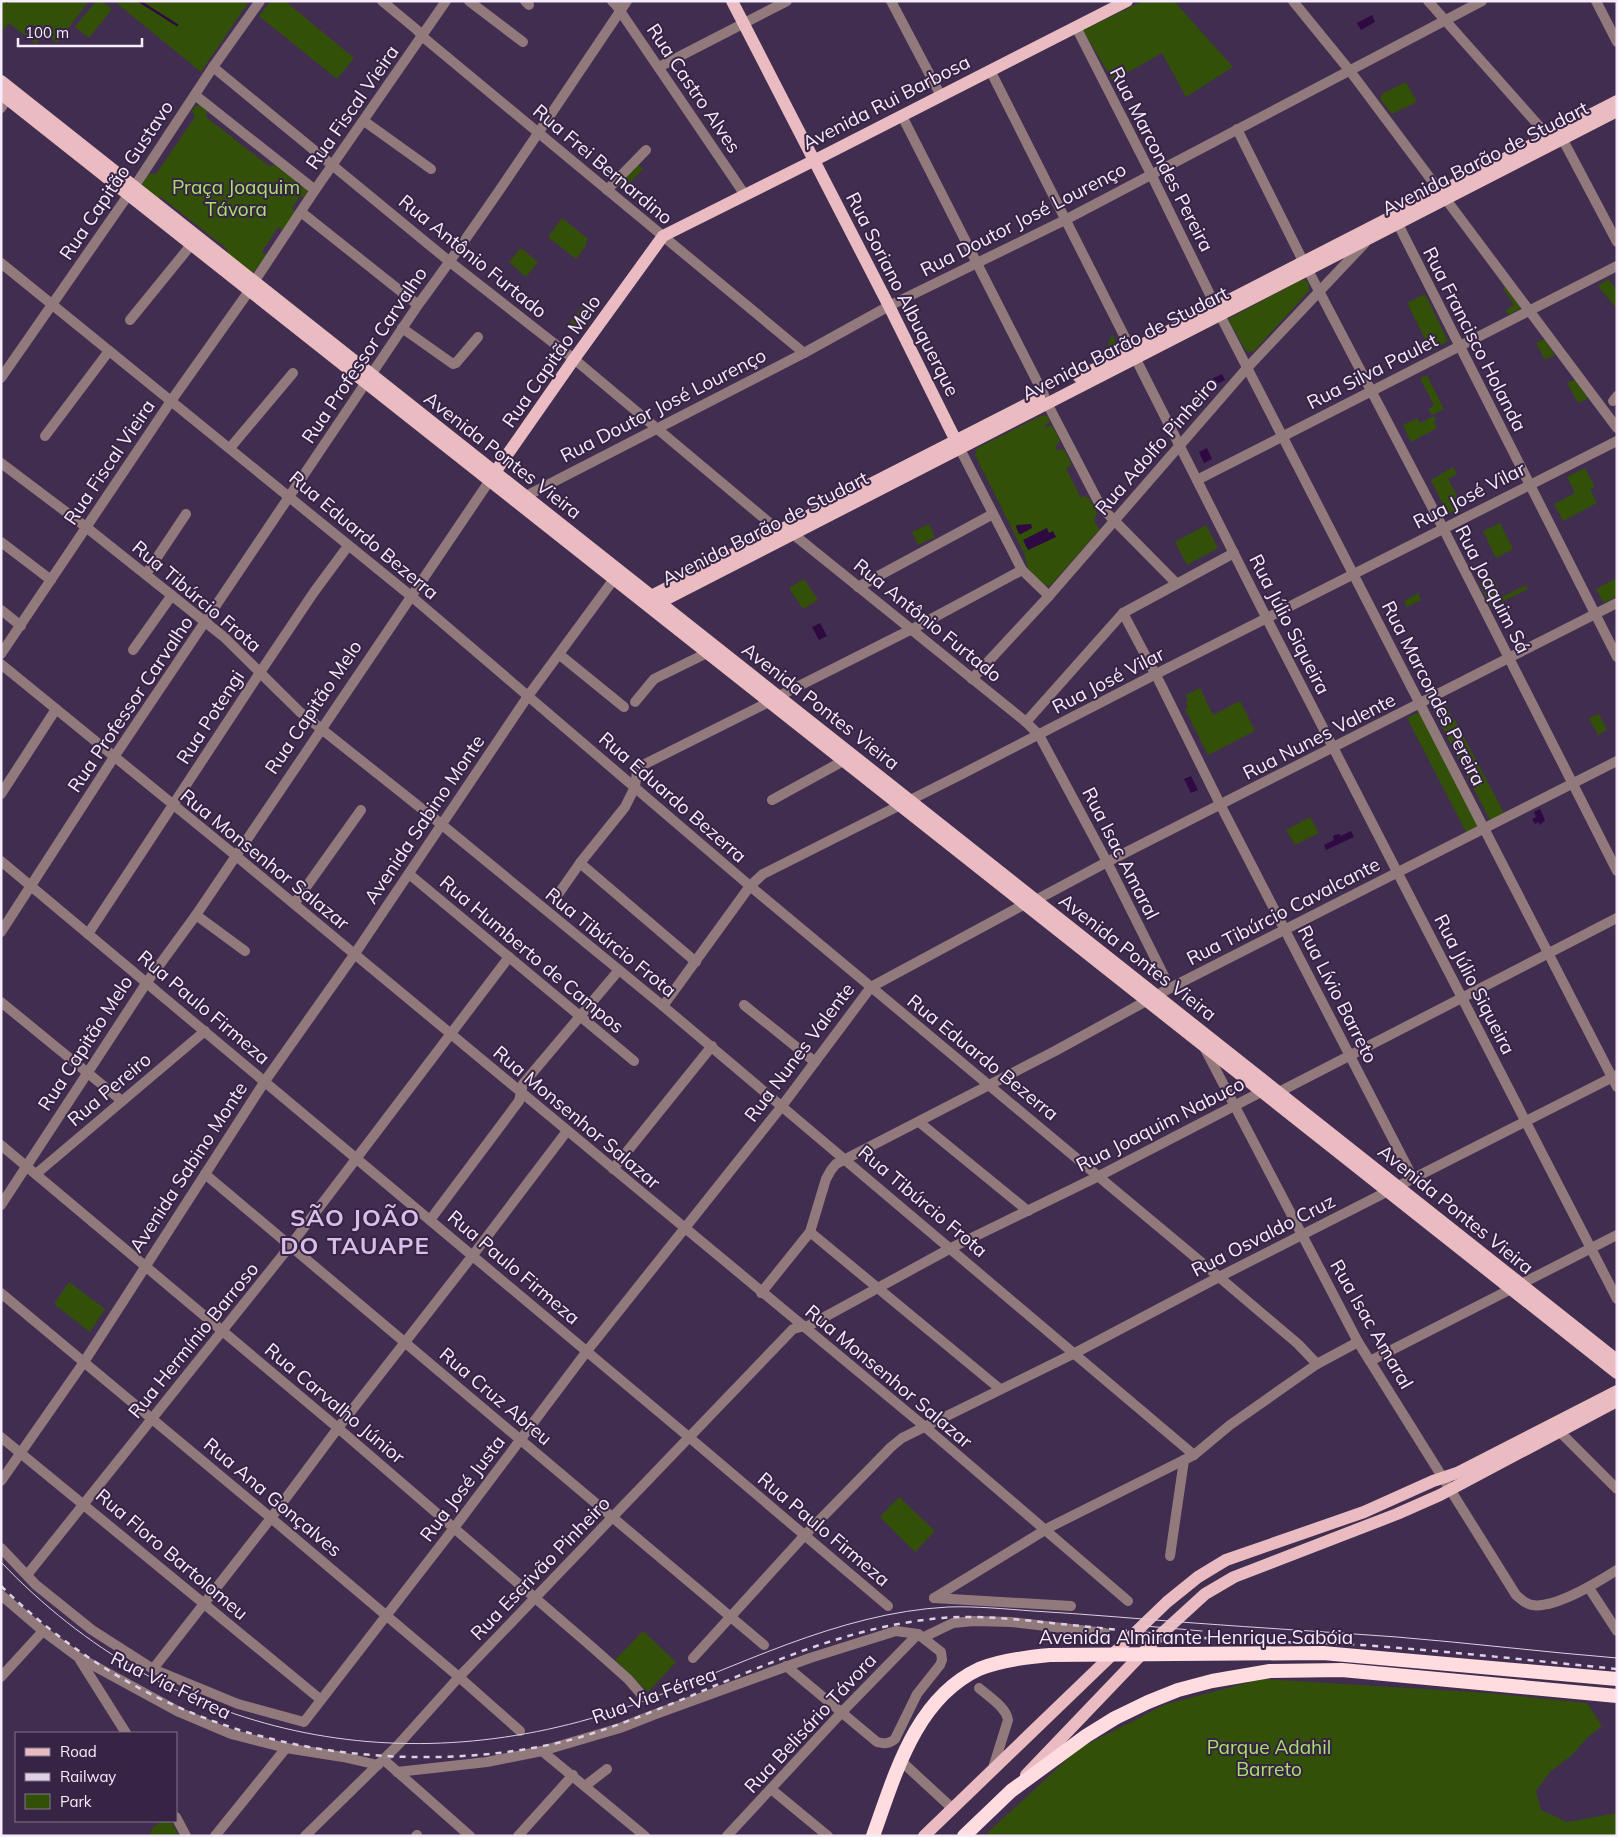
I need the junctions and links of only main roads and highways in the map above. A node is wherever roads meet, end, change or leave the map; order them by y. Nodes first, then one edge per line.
1 (732, 1) edge
2 (1127, 1) edge
3 (1106, 6) edge
4 (1, 81) edge
5 (3, 100) edge
6 (1617, 101) edge
7 (1617, 111) edge
8 (815, 160) junction
9 (131, 190) junction
10 (1442, 195) junction
11 (663, 236) joint
12 (1306, 266) junction
13 (252, 286) junction
14 (958, 445) junction
15 (493, 476) junction
16 (654, 602) junction
17 (774, 699) junction
18 (906, 803) junction
19 (1151, 998) junction
20 (1393, 1189) junction
21 (1516, 1286) junction
22 (1617, 1360) edge
23 (1617, 1373) edge
24 (1617, 1391) edge
25 (1617, 1401) edge
26 (1617, 1679) edge
27 (1617, 1696) edge
28 (1011, 1791) junction
29 (873, 1836) edge
30 (924, 1836) edge
31 (964, 1836) edge

1 - 8 main road, Rua Soriano Albuquerque
2 - 3 main road, Avenida Rui Barbosa
3 - 8 main road, Avenida Rui Barbosa
4 - 9 main road, Avenida Pontes Vieira
5 - 9 main road, Avenida Pontes Vieira
6 - 10 main road, Avenida Barão de Studart
7 - 10 main road, Avenida Barão de Studart
8 - 11 main road, Avenida Rui Barbosa
8 - 14 main road, Rua Soriano Albuquerque
9 - 13 main road, Avenida Pontes Vieira
9 - 13 main road, Avenida Pontes Vieira
10 - 12 main road, Avenida Barão de Studart
10 - 12 main road, Avenida Barão de Studart
11 - 15 main road, Rua Capitão Melo
12 - 14 main road, Avenida Barão de Studart
13 - 15 main road, Avenida Pontes Vieira
14 - 16 main road, Avenida Barão de Studart
14 - 16 main road, Avenida Barão de Studart
15 - 16 main road, Avenida Pontes Vieira
15 - 16 main road, Avenida Pontes Vieira
16 - 17 main road, Avenida Pontes Vieira
16 - 17 main road, Avenida Pontes Vieira
17 - 18 main road, Avenida Pontes Vieira
17 - 18 main road, Avenida Pontes Vieira
18 - 19 main road, Avenida Pontes Vieira
19 - 20 main road, Avenida Pontes Vieira
19 - 20 main road, Avenida Pontes Vieira
20 - 21 main road, Avenida Pontes Vieira
21 - 22 main road, Avenida Pontes Vieira
21 - 23 main road, Avenida Pontes Vieira
24 - 30 main road
25 - 28 main road
26 - 29 highway, Avenida Almirante Henrique Sabóia
27 - 28 highway, Avenida Almirante Henrique Sabóia
28 - 31 highway, Avenida Almirante Henrique Sabóia

